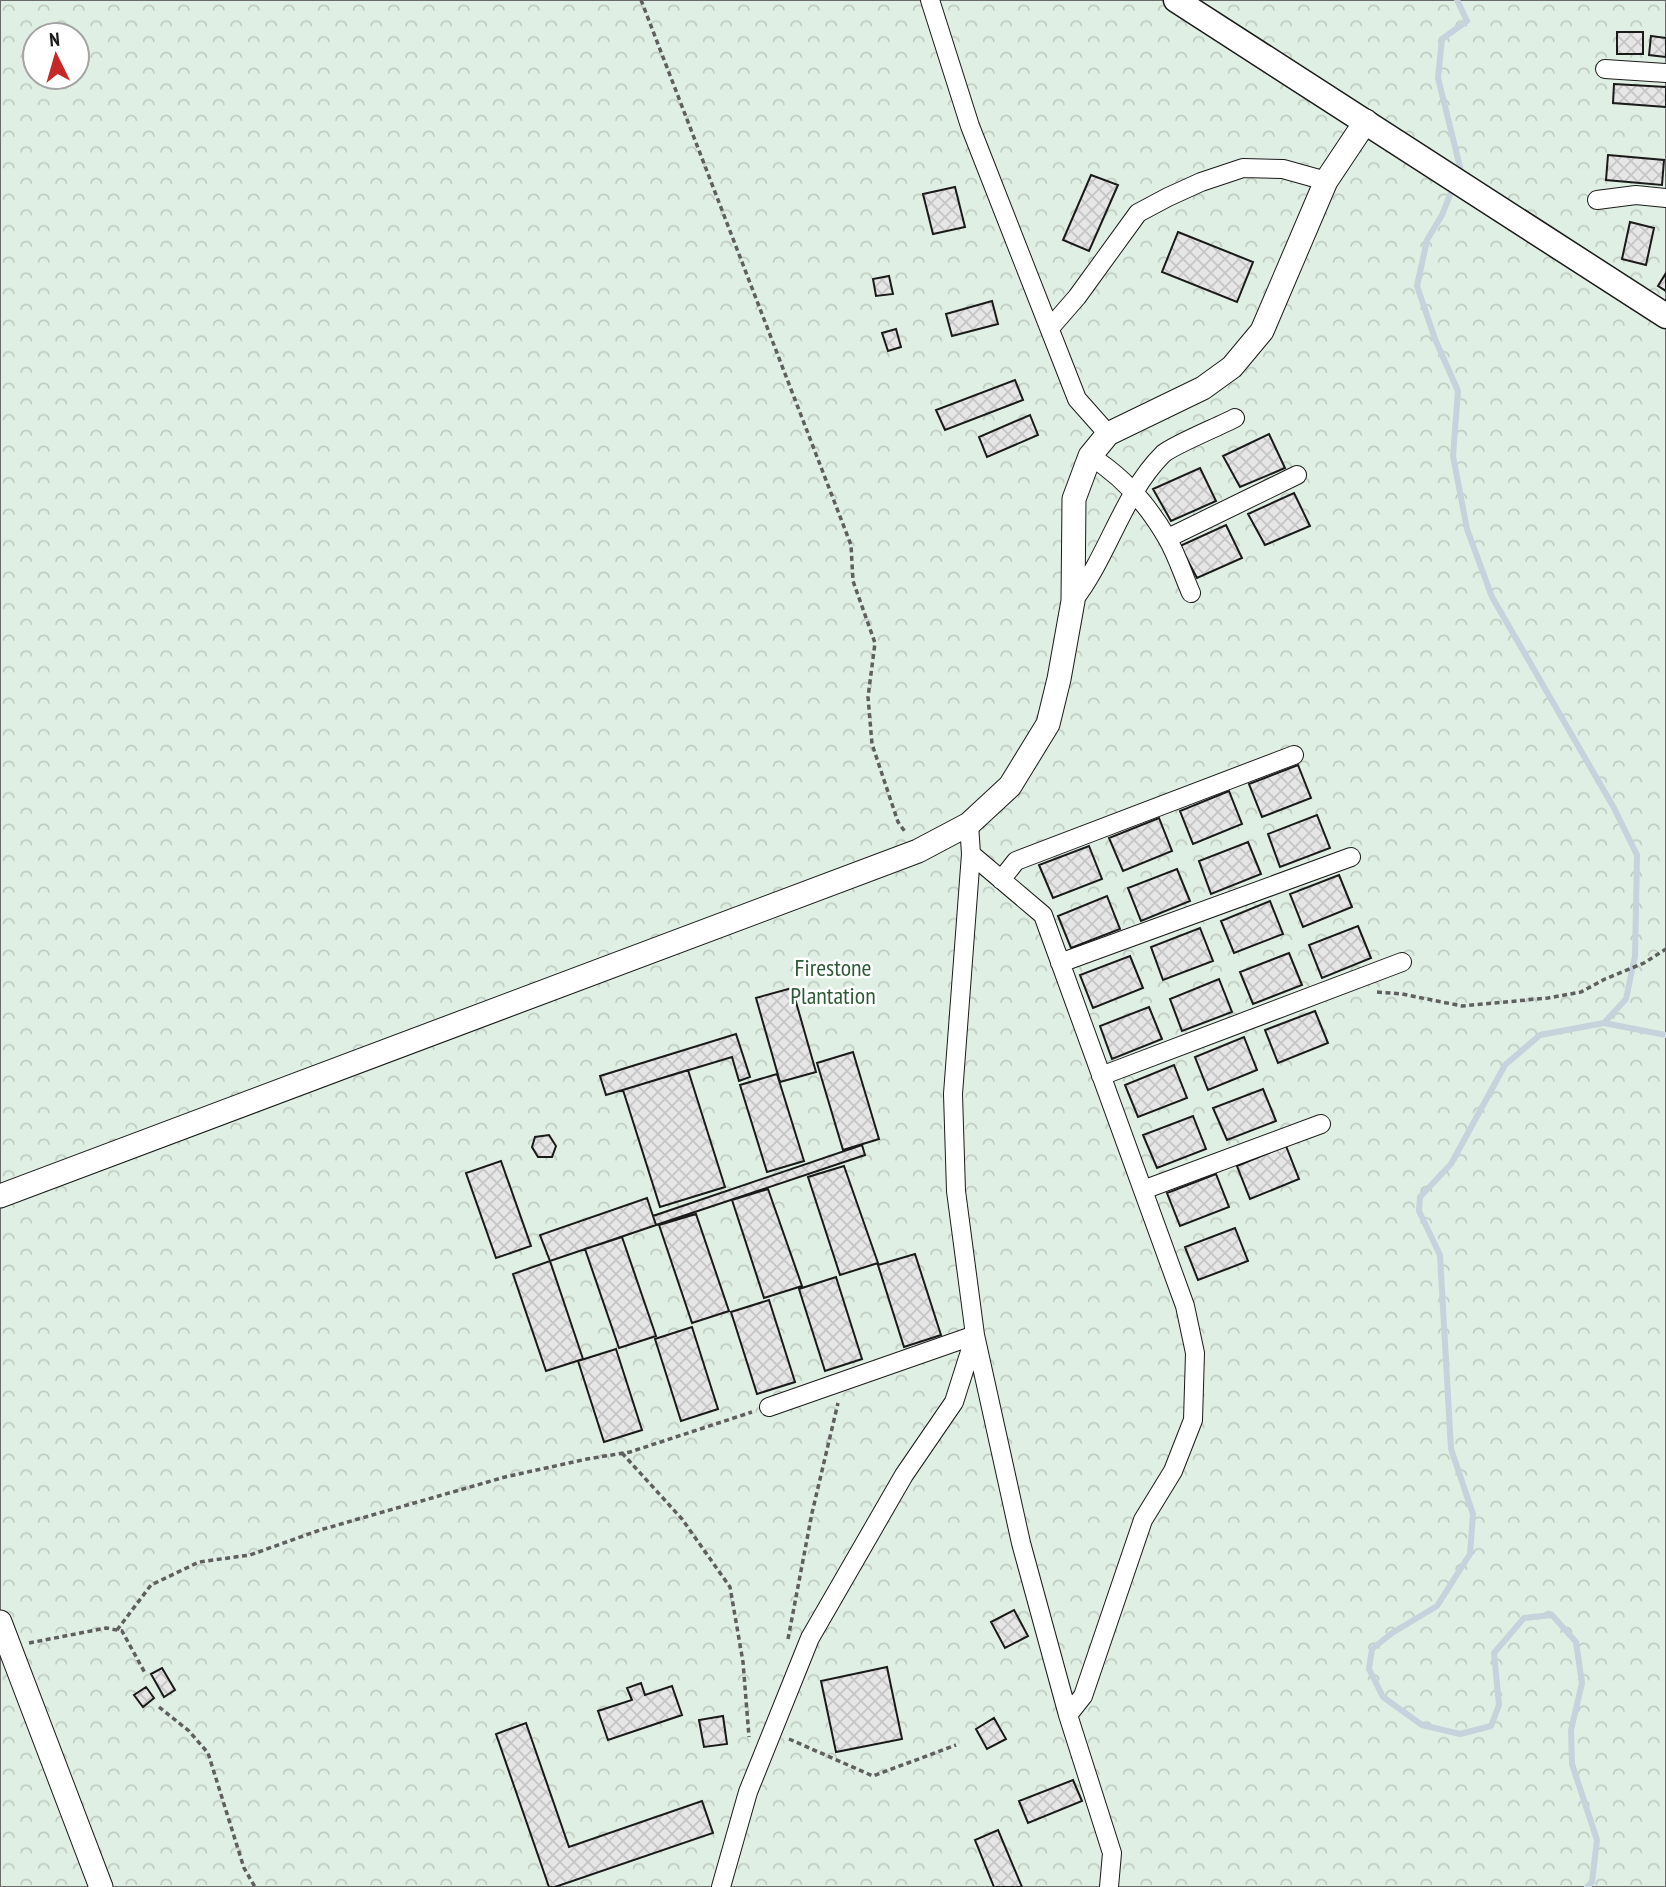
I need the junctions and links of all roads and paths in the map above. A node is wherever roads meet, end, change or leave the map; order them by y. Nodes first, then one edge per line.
1 (641, 0) edge
2 (930, 0) edge
3 (1176, 0) edge
4 (1605, 69) dead end
5 (1666, 73) edge
6 (1366, 121) junction
7 (1326, 181) junction
8 (1666, 198) edge
9 (1597, 200) dead end
10 (1666, 316) edge
11 (1050, 328) junction
12 (1235, 418) dead end
13 (1108, 434) junction
14 (1090, 456) junction
15 (1297, 475) dead end
16 (1135, 493) junction
17 (1168, 538) junction
18 (1191, 593) dead end
19 (1073, 601) junction
20 (1294, 755) dead end
21 (969, 824) junction
22 (918, 851) junction
23 (971, 854) junction
24 (1351, 857) dead end
25 (1001, 880) junction
26 (1666, 949) edge
27 (1402, 962) dead end
28 (1060, 963) junction
29 (1374, 992) dead end
30 (1101, 1076) junction
31 (1321, 1124) dead end
32 (1143, 1190) junction
33 (0, 1196) edge
34 (975, 1335) junction
35 (769, 1407) joint
36 (622, 1454) junction
37 (0, 1622) edge
38 (117, 1630) junction
39 (10, 1647) junction
40 (145, 1673) dead end
41 (159, 1707) dead end
42 (1068, 1714) junction
43 (749, 1741) dead end
44 (101, 1887) edge
45 (255, 1887) edge
46 (721, 1887) edge
47 (1109, 1887) edge

1 - 22 path
2 - 11 street
3 - 6 main road
4 - 5 street
6 - 7 street
6 - 10 main road
7 - 11 street
7 - 13 street
8 - 9 street
11 - 13 street
12 - 16 street
13 - 14 street
14 - 16 street
14 - 19 street
15 - 17 street
16 - 17 street
16 - 19 street
17 - 18 street
19 - 21 street
20 - 25 street
21 - 22 street
21 - 23 street
22 - 33 street
23 - 25 street
23 - 34 street
24 - 28 street
25 - 28 street
26 - 29 path
27 - 30 street
28 - 30 street
30 - 32 street
31 - 32 street
32 - 42 street
34 - 35 street
34 - 42 street
34 - 46 street
35 - 36 path
36 - 38 path
36 - 43 path
37 - 39 street
38 - 39 path
38 - 40 path
39 - 44 street
41 - 45 path
42 - 47 street

